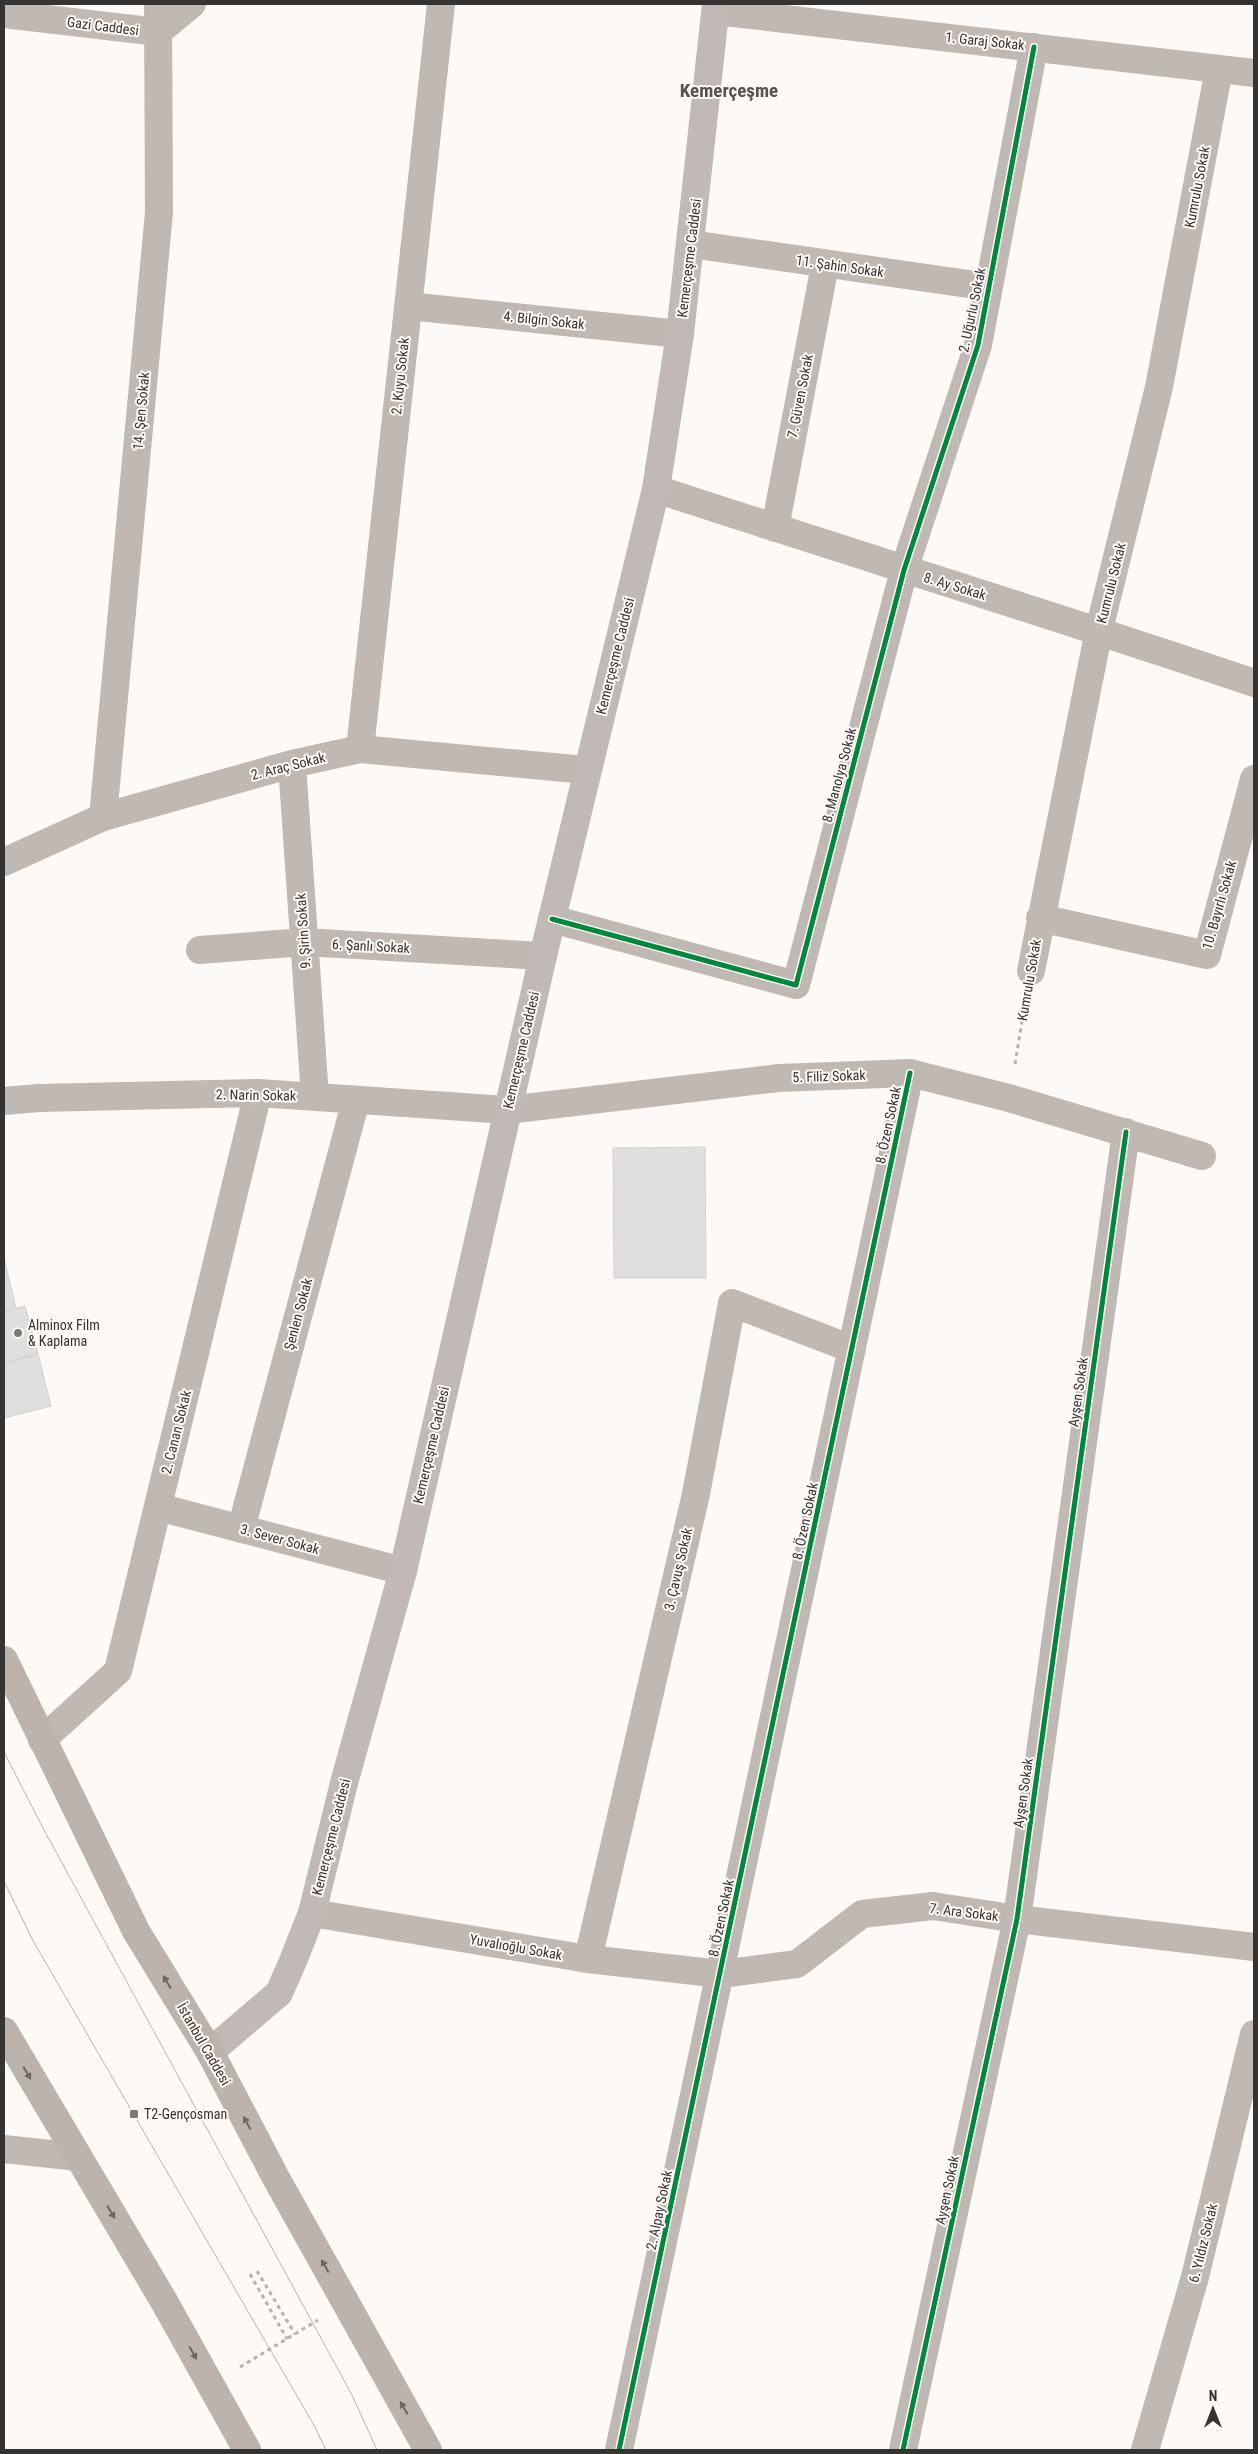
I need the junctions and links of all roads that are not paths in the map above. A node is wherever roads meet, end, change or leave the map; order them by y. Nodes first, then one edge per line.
1 (158, 4) edge
2 (192, 4) edge
3 (441, 4) edge
4 (716, 7) edge
5 (4, 14) edge
6 (158, 32) junction
7 (1034, 47) junction
8 (1219, 69) junction
9 (1254, 73) edge
10 (691, 244) junction
11 (825, 265) junction
12 (989, 287) junction
13 (408, 306) junction
14 (680, 334) junction
15 (656, 488) junction
16 (775, 528) junction
17 (904, 570) junction
18 (1099, 630) junction
19 (1254, 683) edge
20 (360, 749) junction
21 (292, 764) junction
22 (586, 770) junction
23 (1254, 779) edge
24 (103, 817) junction
25 (4, 862) edge
26 (1040, 918) junction
27 (552, 919) junction
28 (304, 942) junction
29 (200, 950) dead end
30 (542, 956) junction
31 (1031, 970) road end
32 (910, 1074) junction
33 (258, 1093) junction
34 (315, 1097) junction
35 (356, 1100) junction
36 (4, 1101) edge
37 (507, 1110) junction
38 (1126, 1132) junction
39 (1202, 1156) dead end
40 (852, 1349) junction
41 (158, 1507) junction
42 (241, 1529) junction
43 (403, 1571) junction
44 (4, 1660) edge
45 (42, 1740) junction
46 (312, 1913) junction
47 (1016, 1919) junction
48 (1254, 1948) edge
49 (588, 1960) junction
50 (721, 1974) junction
51 (4, 2031) edge
52 (1254, 2034) edge
53 (210, 2052) junction
54 (4, 2149) edge
55 (78, 2157) junction
56 (247, 2450) edge
57 (428, 2450) edge
58 (619, 2450) edge
59 (903, 2450) edge
60 (1145, 2450) edge

1 - 6 street, 14. Şen Sokak
2 - 6 street, Gazi Caddesi
3 - 13 street, 2. Kuyu Sokak
4 - 7 street, 1. Garaj Sokak
4 - 10 main road, Kemerçeşme Caddesi
5 - 6 street, Gazi Caddesi
6 - 24 street, 14. Şen Sokak
7 - 8 street, 1. Garaj Sokak
7 - 12 street, 2. Uğurlu Sokak
8 - 9 street, 1. Garaj Sokak
8 - 18 street, Kumrulu Sokak
10 - 11 street, 11. Şahin Sokak
10 - 14 main road, Kemerçeşme Caddesi
11 - 12 street, 11. Şahin Sokak
11 - 16 street, 7. Güven Sokak
12 - 17 street, 2. Uğurlu Sokak
13 - 14 street, 4. Bilgin Sokak
13 - 20 street, 2. Kuyu Sokak
14 - 15 main road, Kemerçeşme Caddesi
15 - 16 street, 8. Ay Sokak
15 - 22 main road, Kemerçeşme Caddesi
16 - 17 street, 8. Ay Sokak
17 - 18 street, 8. Ay Sokak
17 - 27 street, 8. Manolya Sokak
18 - 19 street, 8. Ay Sokak
18 - 26 street, Kumrulu Sokak
20 - 21 street, 2. Araç Sokak
20 - 22 street, 2. Araç Sokak
21 - 24 street, 2. Araç Sokak
21 - 28 street, 9. Şirin Sokak
22 - 27 main road, Kemerçeşme Caddesi
23 - 26 street, 10. Bayırlı Sokak
24 - 25 street, 2. Araç Sokak
26 - 31 street, Kumrulu Sokak
27 - 30 main road, Kemerçeşme Caddesi
28 - 29 street, 6. Şanlı Sokak
28 - 30 street, 6. Şanlı Sokak
28 - 34 street, 9. Şirin Sokak
30 - 37 main road, Kemerçeşme Caddesi
32 - 37 street, 5. Filiz Sokak
32 - 38 street, 5. Filiz Sokak
32 - 40 street, 8. Özen Sokak
33 - 34 street, 2. Narin Sokak
33 - 36 street, 2. Narin Sokak
33 - 41 street, 2. Canan Sokak
34 - 35 street, 2. Narin Sokak
35 - 37 street, 2. Narin Sokak
35 - 42 street, Şenlen Sokak
37 - 43 main road, Kemerçeşme Caddesi
38 - 39 street, 5. Filiz Sokak
38 - 47 street, Ayşen Sokak
40 - 49 street, 3. Çavuş Sokak
40 - 50 street, 8. Özen Sokak
41 - 42 street, 3. Sever Sokak
41 - 45 street, 2. Canan Sokak
42 - 43 street, 3. Sever Sokak
43 - 46 main road, Kemerçeşme Caddesi
44 - 45 highway, İstanbul Caddesi
53 -> 45 highway, İstanbul Caddesi
46 - 49 street, Yuvalıoğlu Sokak
46 - 53 main road, Kemerçeşme Caddesi
47 - 48 street, 7. Ara Sokak
47 - 50 street, 7. Ara Sokak
47 - 59 street, Ayşen Sokak
49 - 50 street, Yuvalıoğlu Sokak
50 - 58 street, 2. Alpay Sokak
51 -> 55 highway
52 - 60 street, 6. Yıldız Sokak
57 -> 53 highway, İstanbul Caddesi
54 - 55 street
55 -> 56 highway

